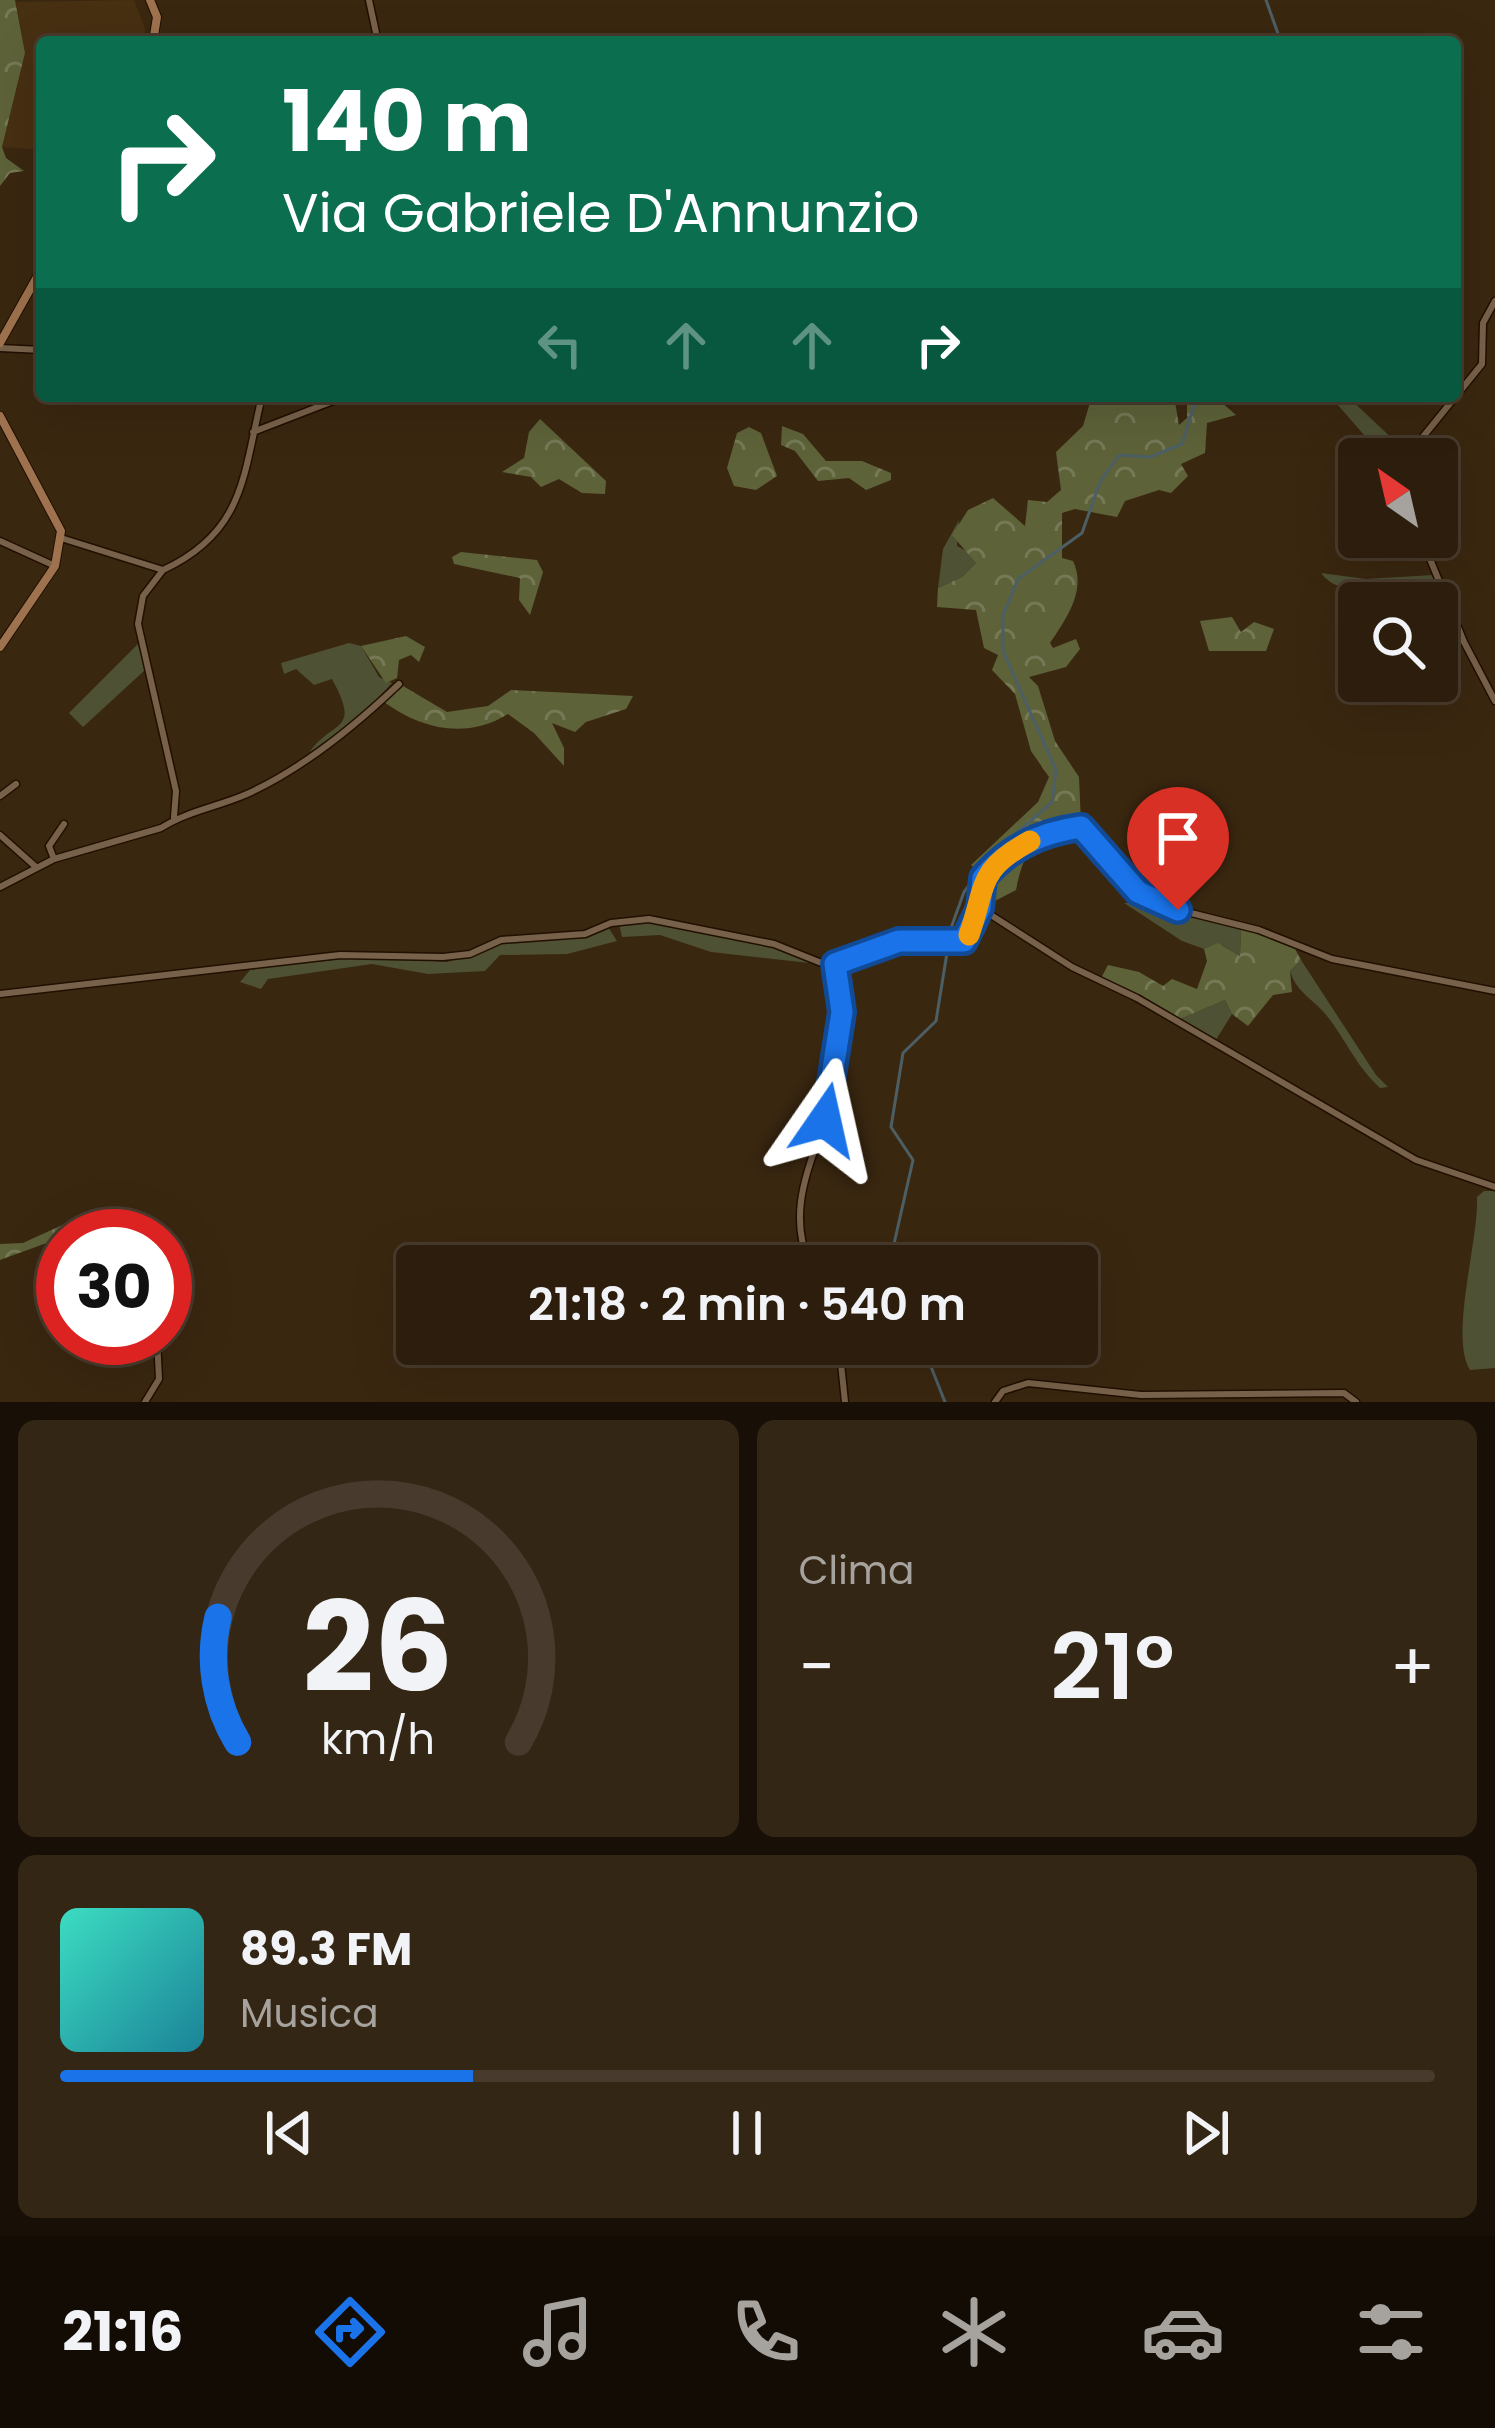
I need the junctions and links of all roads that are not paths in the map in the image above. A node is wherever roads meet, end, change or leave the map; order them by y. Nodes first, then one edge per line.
1 (150, 0) edge
2 (370, 0) edge
3 (154, 36) edge
4 (377, 36) edge
5 (36, 279) edge
6 (1495, 302) edge
7 (0, 345) edge
8 (36, 349) edge
9 (1461, 390) edge
10 (261, 402) edge
11 (331, 402) edge
12 (1451, 402) edge
13 (0, 416) edge
14 (254, 432) junction
15 (1422, 438) edge
16 (61, 538) junction
17 (0, 541) edge
18 (1430, 558) edge
19 (55, 566) junction
20 (163, 570) junction
21 (0, 647) edge
22 (399, 684) dead end
23 (1495, 701) edge
24 (16, 784) dead end
25 (0, 796) edge
26 (174, 817) junction
27 (64, 824) dead end
28 (0, 835) edge
29 (54, 859) junction
30 (36, 867) junction
31 (0, 887) edge
32 (980, 908) junction
33 (835, 964) junction
34 (1495, 991) edge
35 (0, 994) edge
36 (1495, 1187) edge
37 (806, 1245) edge
38 (158, 1365) edge
39 (841, 1365) edge
40 (1143, 1398) edge
41 (145, 1402) edge
42 (845, 1402) edge
43 (994, 1402) edge
44 (1356, 1402) edge

1 - 3 street
2 - 4 street
5 - 7 street
6 - 9 street
7 - 8 street
10 - 14 street
11 - 14 street
12 - 15 street
13 - 16 street
14 - 20 street
16 - 19 street
16 - 20 street
17 - 19 street
18 - 23 street
19 - 21 street
20 - 26 street
22 - 26 street
24 - 25 street
26 - 29 street
27 - 29 street
28 - 30 street
29 - 30 street
30 - 31 street
32 - 33 street
32 - 34 street
32 - 36 street
33 - 35 street
33 - 37 street
38 - 41 street
39 - 42 street
40 - 43 street
40 - 44 street

